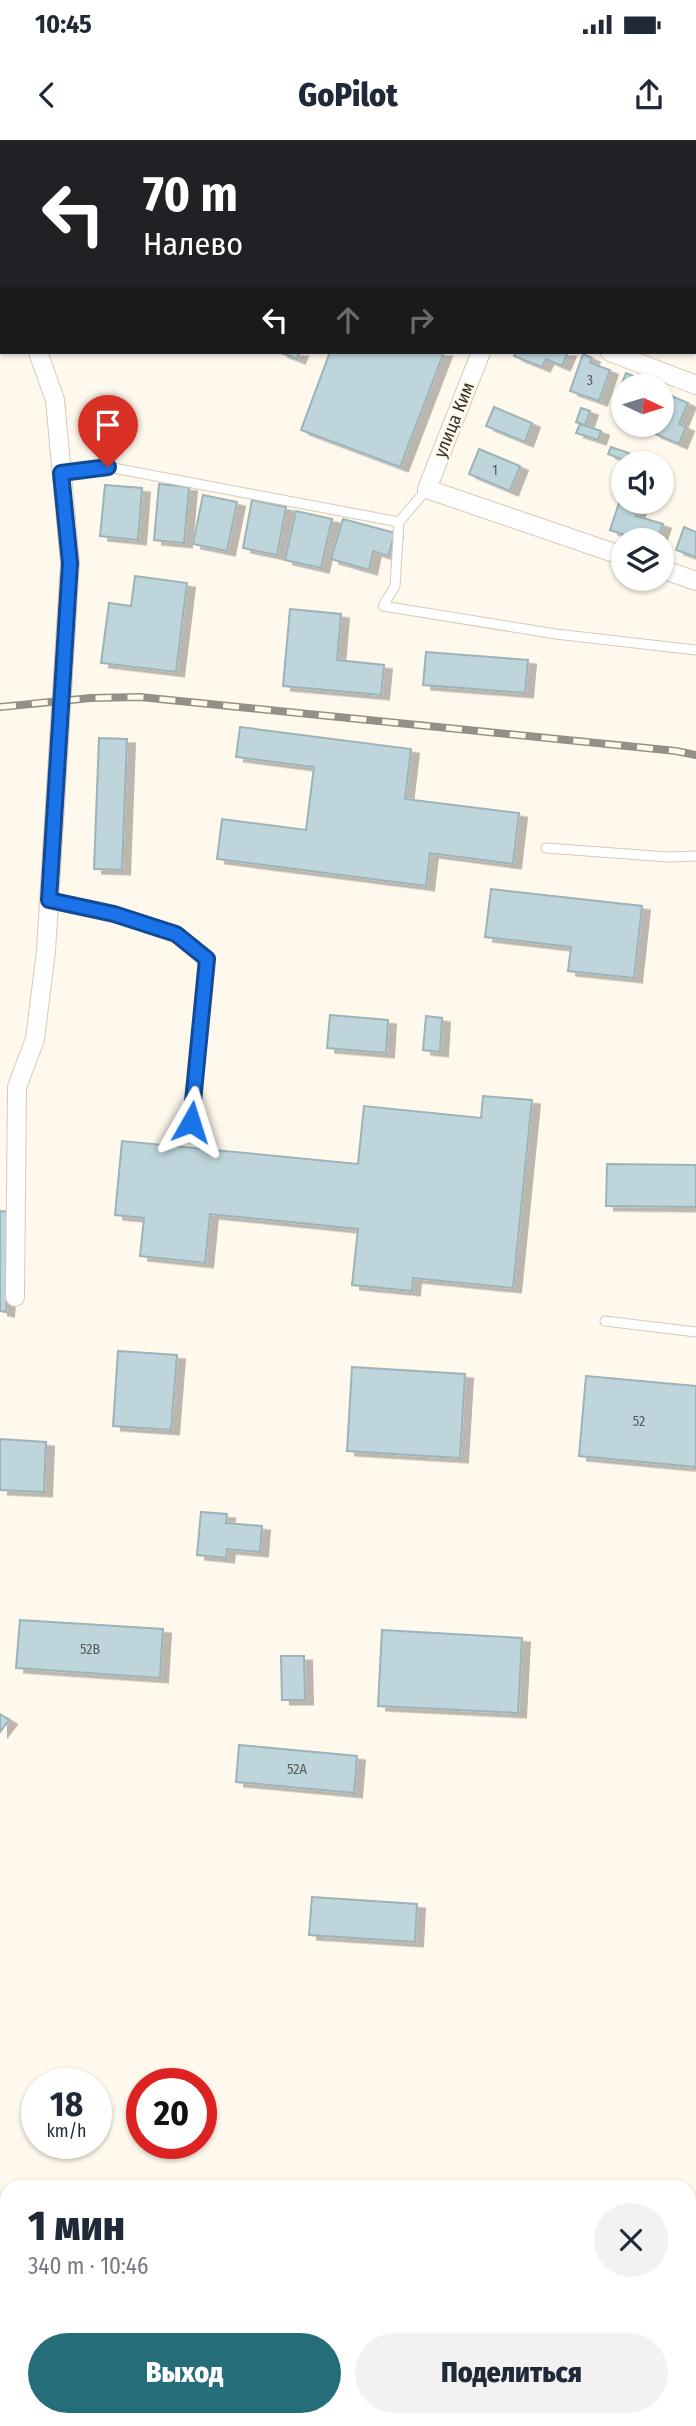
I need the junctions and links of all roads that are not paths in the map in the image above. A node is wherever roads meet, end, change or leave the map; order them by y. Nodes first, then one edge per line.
1 (39, 354) edge
2 (480, 354) edge
3 (615, 354) edge
4 (696, 385) edge
5 (61, 473) junction
6 (427, 489) junction
7 (399, 522) junction
8 (611, 552) edge
9 (674, 573) edge
10 (696, 581) edge
11 (696, 650) edge
12 (546, 848) dead end
13 (696, 856) edge
14 (49, 900) junction
15 (191, 1122) dead end
16 (15, 1297) dead end
17 (605, 1321) dead end
18 (696, 1332) edge

1 - 5 street
2 - 6 street, улица Ким
3 - 4 street
5 - 7 lane
5 - 14 street
6 - 7 lane
6 - 8 street
7 - 11 lane
9 - 10 street
12 - 13 lane
14 - 15 lane
14 - 16 street
17 - 18 lane

